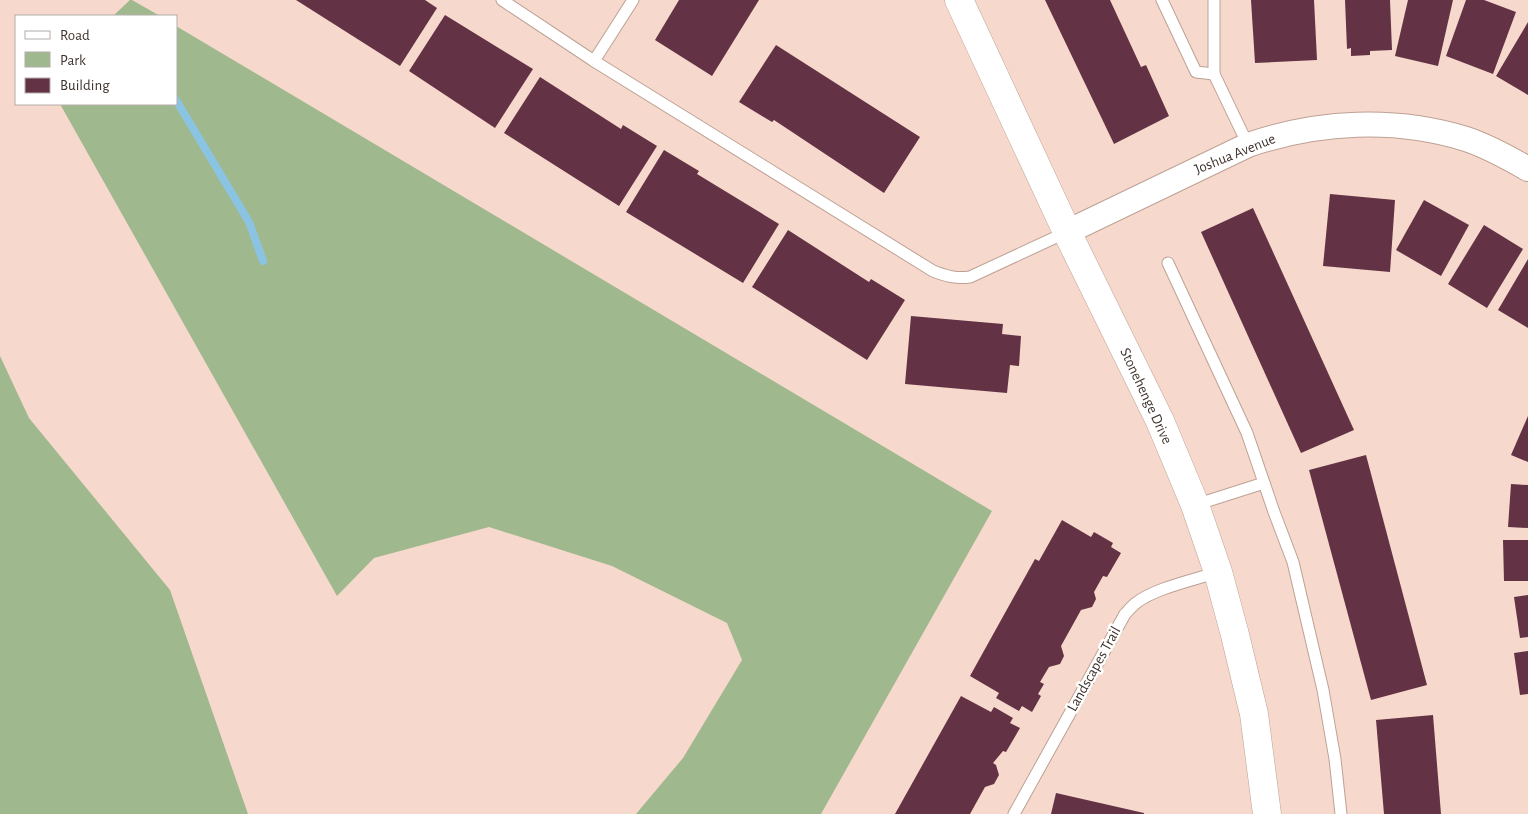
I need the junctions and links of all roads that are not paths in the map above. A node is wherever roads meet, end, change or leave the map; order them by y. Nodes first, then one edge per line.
1 (502, 0) edge
2 (633, 0) edge
3 (959, 0) edge
4 (1162, 0) edge
5 (1214, 0) edge
6 (594, 62) junction
7 (1214, 74) junction
8 (1248, 145) junction
9 (1528, 169) edge
10 (1067, 232) junction
11 (1168, 263) dead end
12 (1264, 483) junction
13 (1195, 505) junction
14 (1218, 572) junction
15 (1014, 814) edge
16 (1267, 814) edge
17 (1340, 814) edge

1 - 6 lane
2 - 6 lane
3 - 10 street, Stonehenge Drive
4 - 7 lane
5 - 7 lane
6 - 10 lane
7 - 8 lane
8 - 9 street, Joshua Avenue
8 - 10 street, Joshua Avenue
10 - 13 street, Stonehenge Drive
11 - 12 lane
12 - 13 lane
12 - 17 lane
13 - 14 street, Stonehenge Drive
14 - 15 lane, Landscapes Trail
14 - 16 street, Stonehenge Drive

